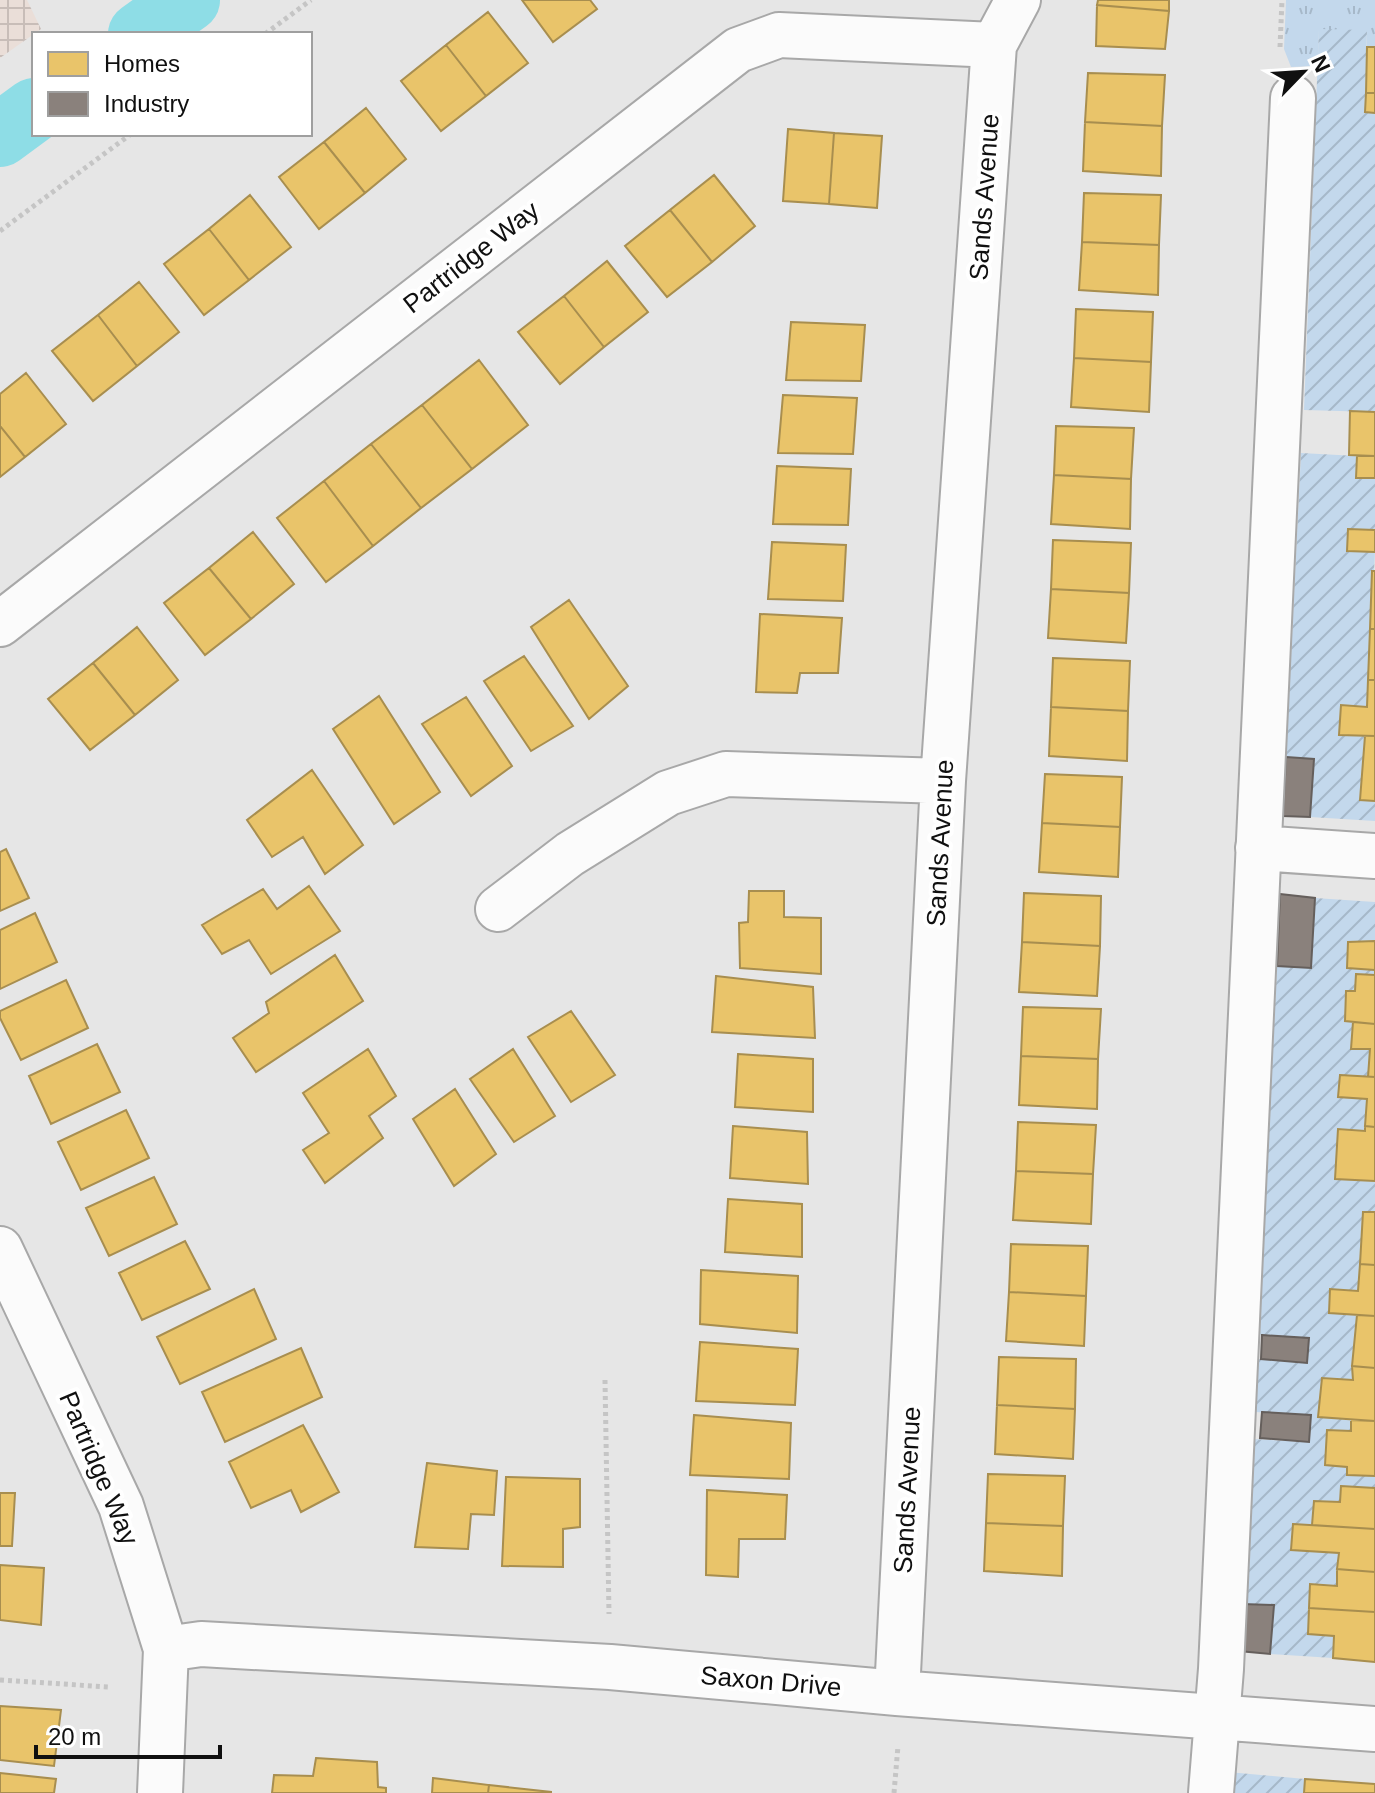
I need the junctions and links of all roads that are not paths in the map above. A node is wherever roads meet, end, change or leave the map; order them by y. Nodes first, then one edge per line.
1 (1018, 0) edge
2 (994, 45) junction
3 (1293, 98) dead end
4 (0, 624) edge
5 (943, 781) junction
6 (1258, 848) junction
7 (1375, 856) edge
8 (498, 909) dead end
9 (0, 1249) edge
10 (166, 1670) junction
11 (897, 1693) junction
12 (1218, 1716) junction
13 (1375, 1729) edge
14 (160, 1793) edge
15 (1211, 1793) edge

1 - 2 street, Sands Avenue
2 - 4 street, Partridge Way
2 - 5 street, Sands Avenue
3 - 6 street
5 - 8 street
5 - 11 street, Sands Avenue
6 - 7 street
6 - 12 street
9 - 10 street, Partridge Way
10 - 11 street, Saxon Drive
10 - 14 street, Partridge Way
11 - 12 street, Saxon Drive
12 - 13 street, Saxon Drive
12 - 15 street

